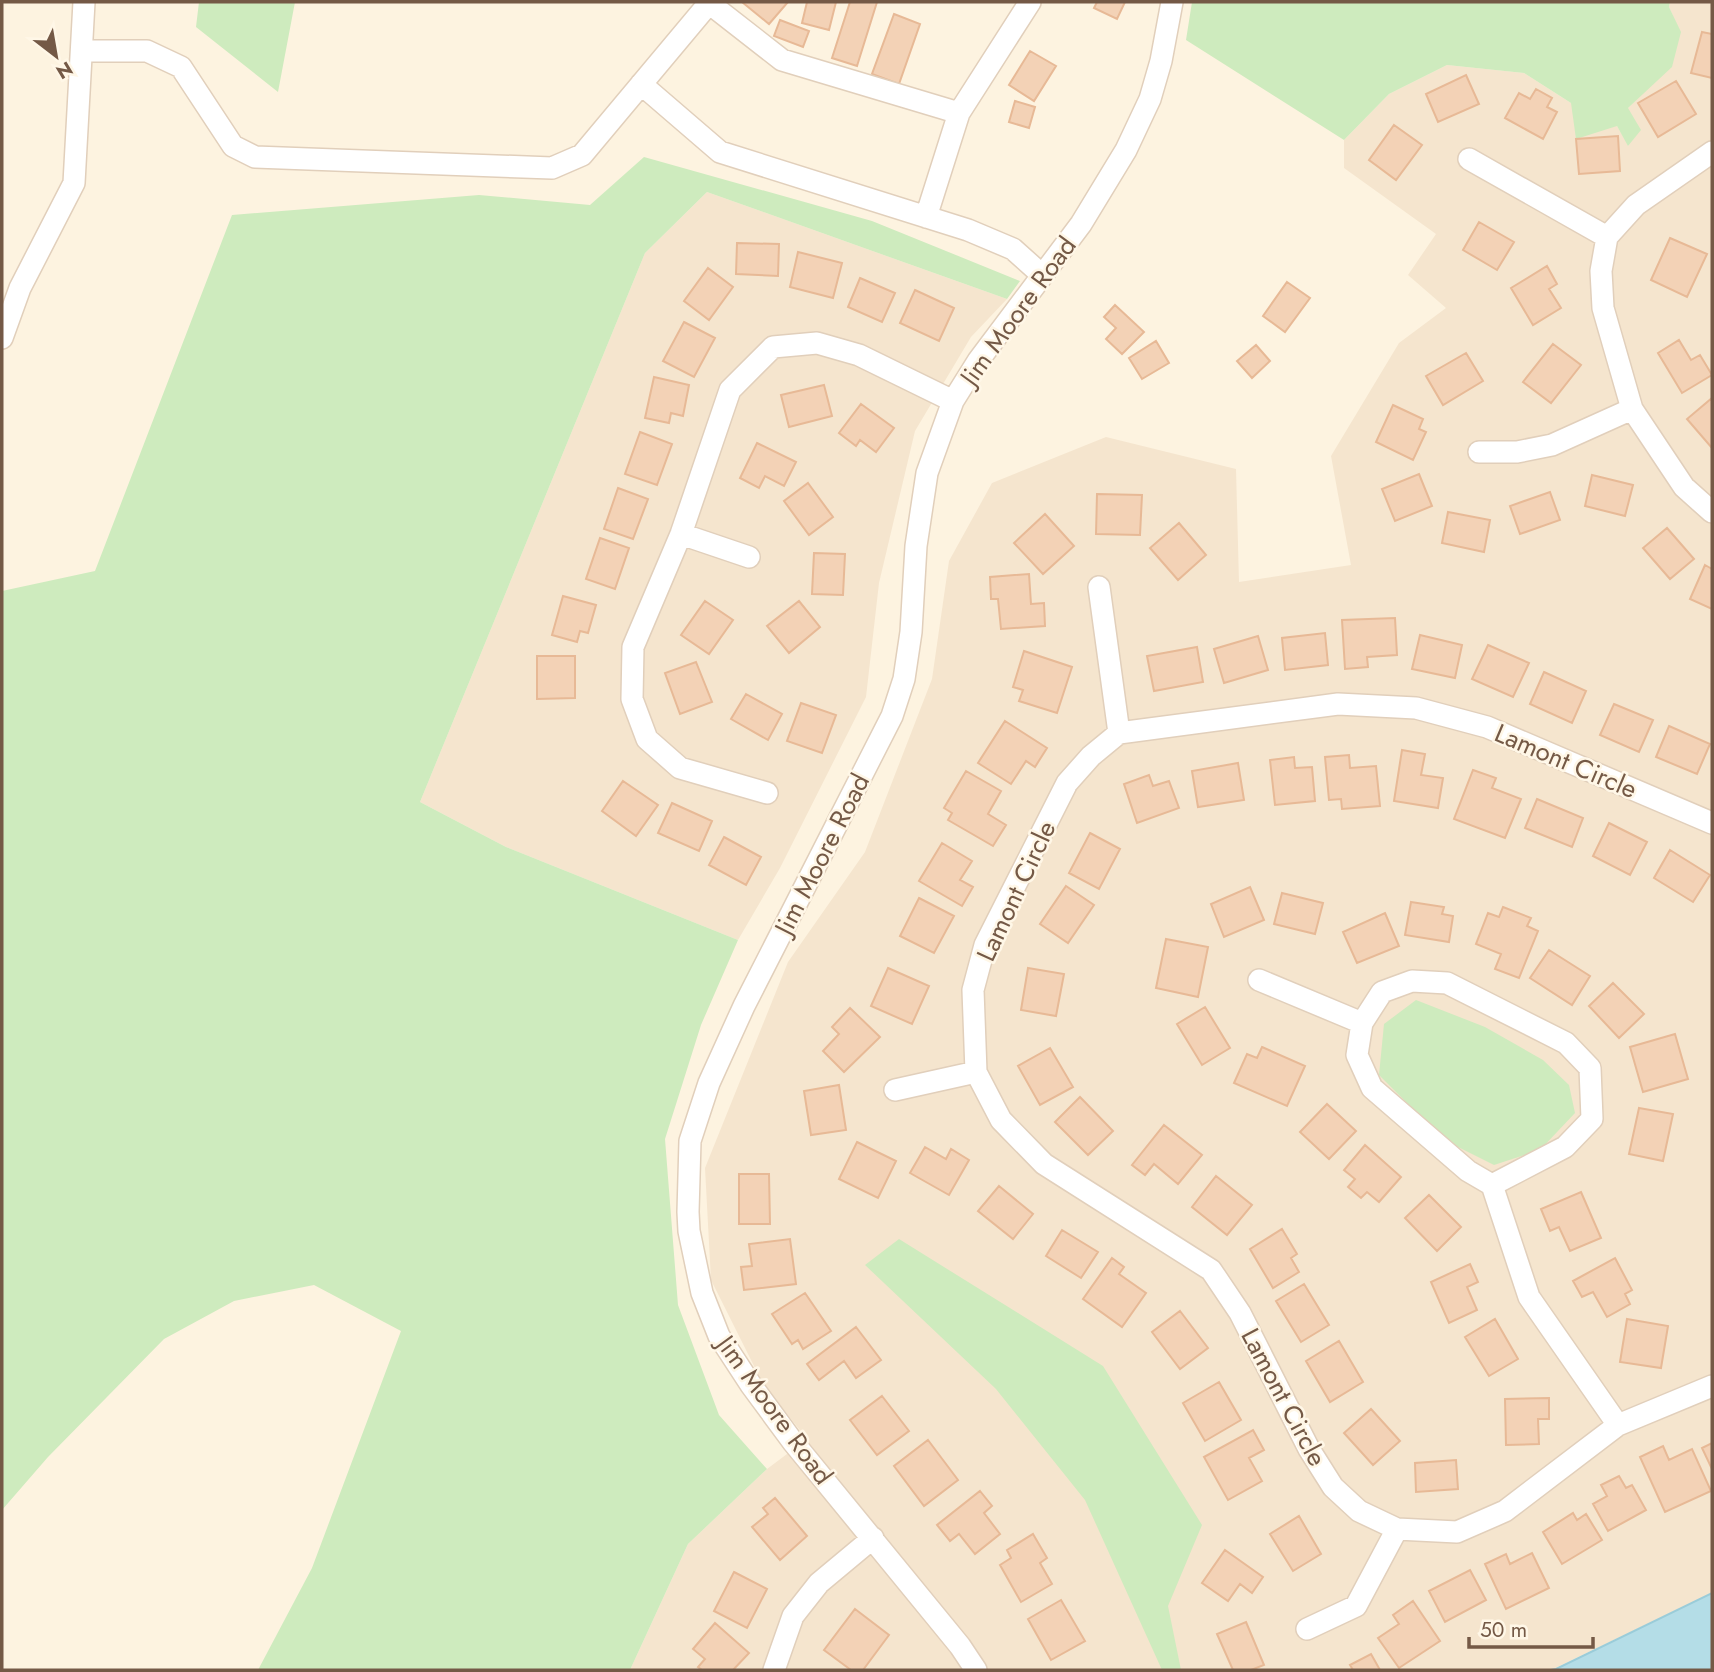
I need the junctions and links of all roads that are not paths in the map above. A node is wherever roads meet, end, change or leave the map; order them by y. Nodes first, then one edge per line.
1 (84, 2) edge
2 (710, 2) edge
3 (1030, 2) edge
4 (1172, 2) edge
5 (83, 51) junction
6 (641, 84) junction
7 (959, 113) junction
8 (1712, 152) edge
9 (1469, 159) dead end
10 (926, 217) junction
11 (1607, 237) junction
12 (1042, 275) junction
13 (2, 338) edge
14 (953, 401) junction
15 (1632, 409) junction
16 (1479, 452) dead end
17 (1712, 512) edge
18 (681, 534) junction
19 (749, 557) dead end
20 (1099, 587) dead end
21 (1119, 733) junction
22 (767, 793) dead end
23 (1712, 823) edge
24 (1259, 980) dead end
25 (1362, 1023) junction
26 (976, 1072) junction
27 (895, 1090) dead end
28 (1492, 1185) junction
29 (1712, 1386) edge
30 (1618, 1425) junction
31 (1397, 1529) junction
32 (873, 1538) junction
33 (1307, 1629) dead end
34 (774, 1670) edge
35 (976, 1670) edge

1 - 5 street
2 - 6 street
2 - 7 street
3 - 7 street
4 - 12 street, Jim Moore Road
5 - 6 street
5 - 13 street
6 - 10 street
7 - 10 street
8 - 11 street
9 - 11 street
10 - 12 street
11 - 15 street
12 - 14 street, Jim Moore Road
14 - 18 street
14 - 32 street, Jim Moore Road
15 - 16 street
15 - 17 street
18 - 19 street
18 - 22 street
20 - 21 street
21 - 23 street, Lamont Circle
21 - 26 street, Lamont Circle
24 - 25 street
25 - 28 street
25 - 28 street
26 - 27 street
26 - 31 street, Lamont Circle
28 - 30 street
29 - 30 street, Lamont Circle
30 - 31 street, Lamont Circle
31 - 33 street
32 - 34 street
32 - 35 street, Jim Moore Road

